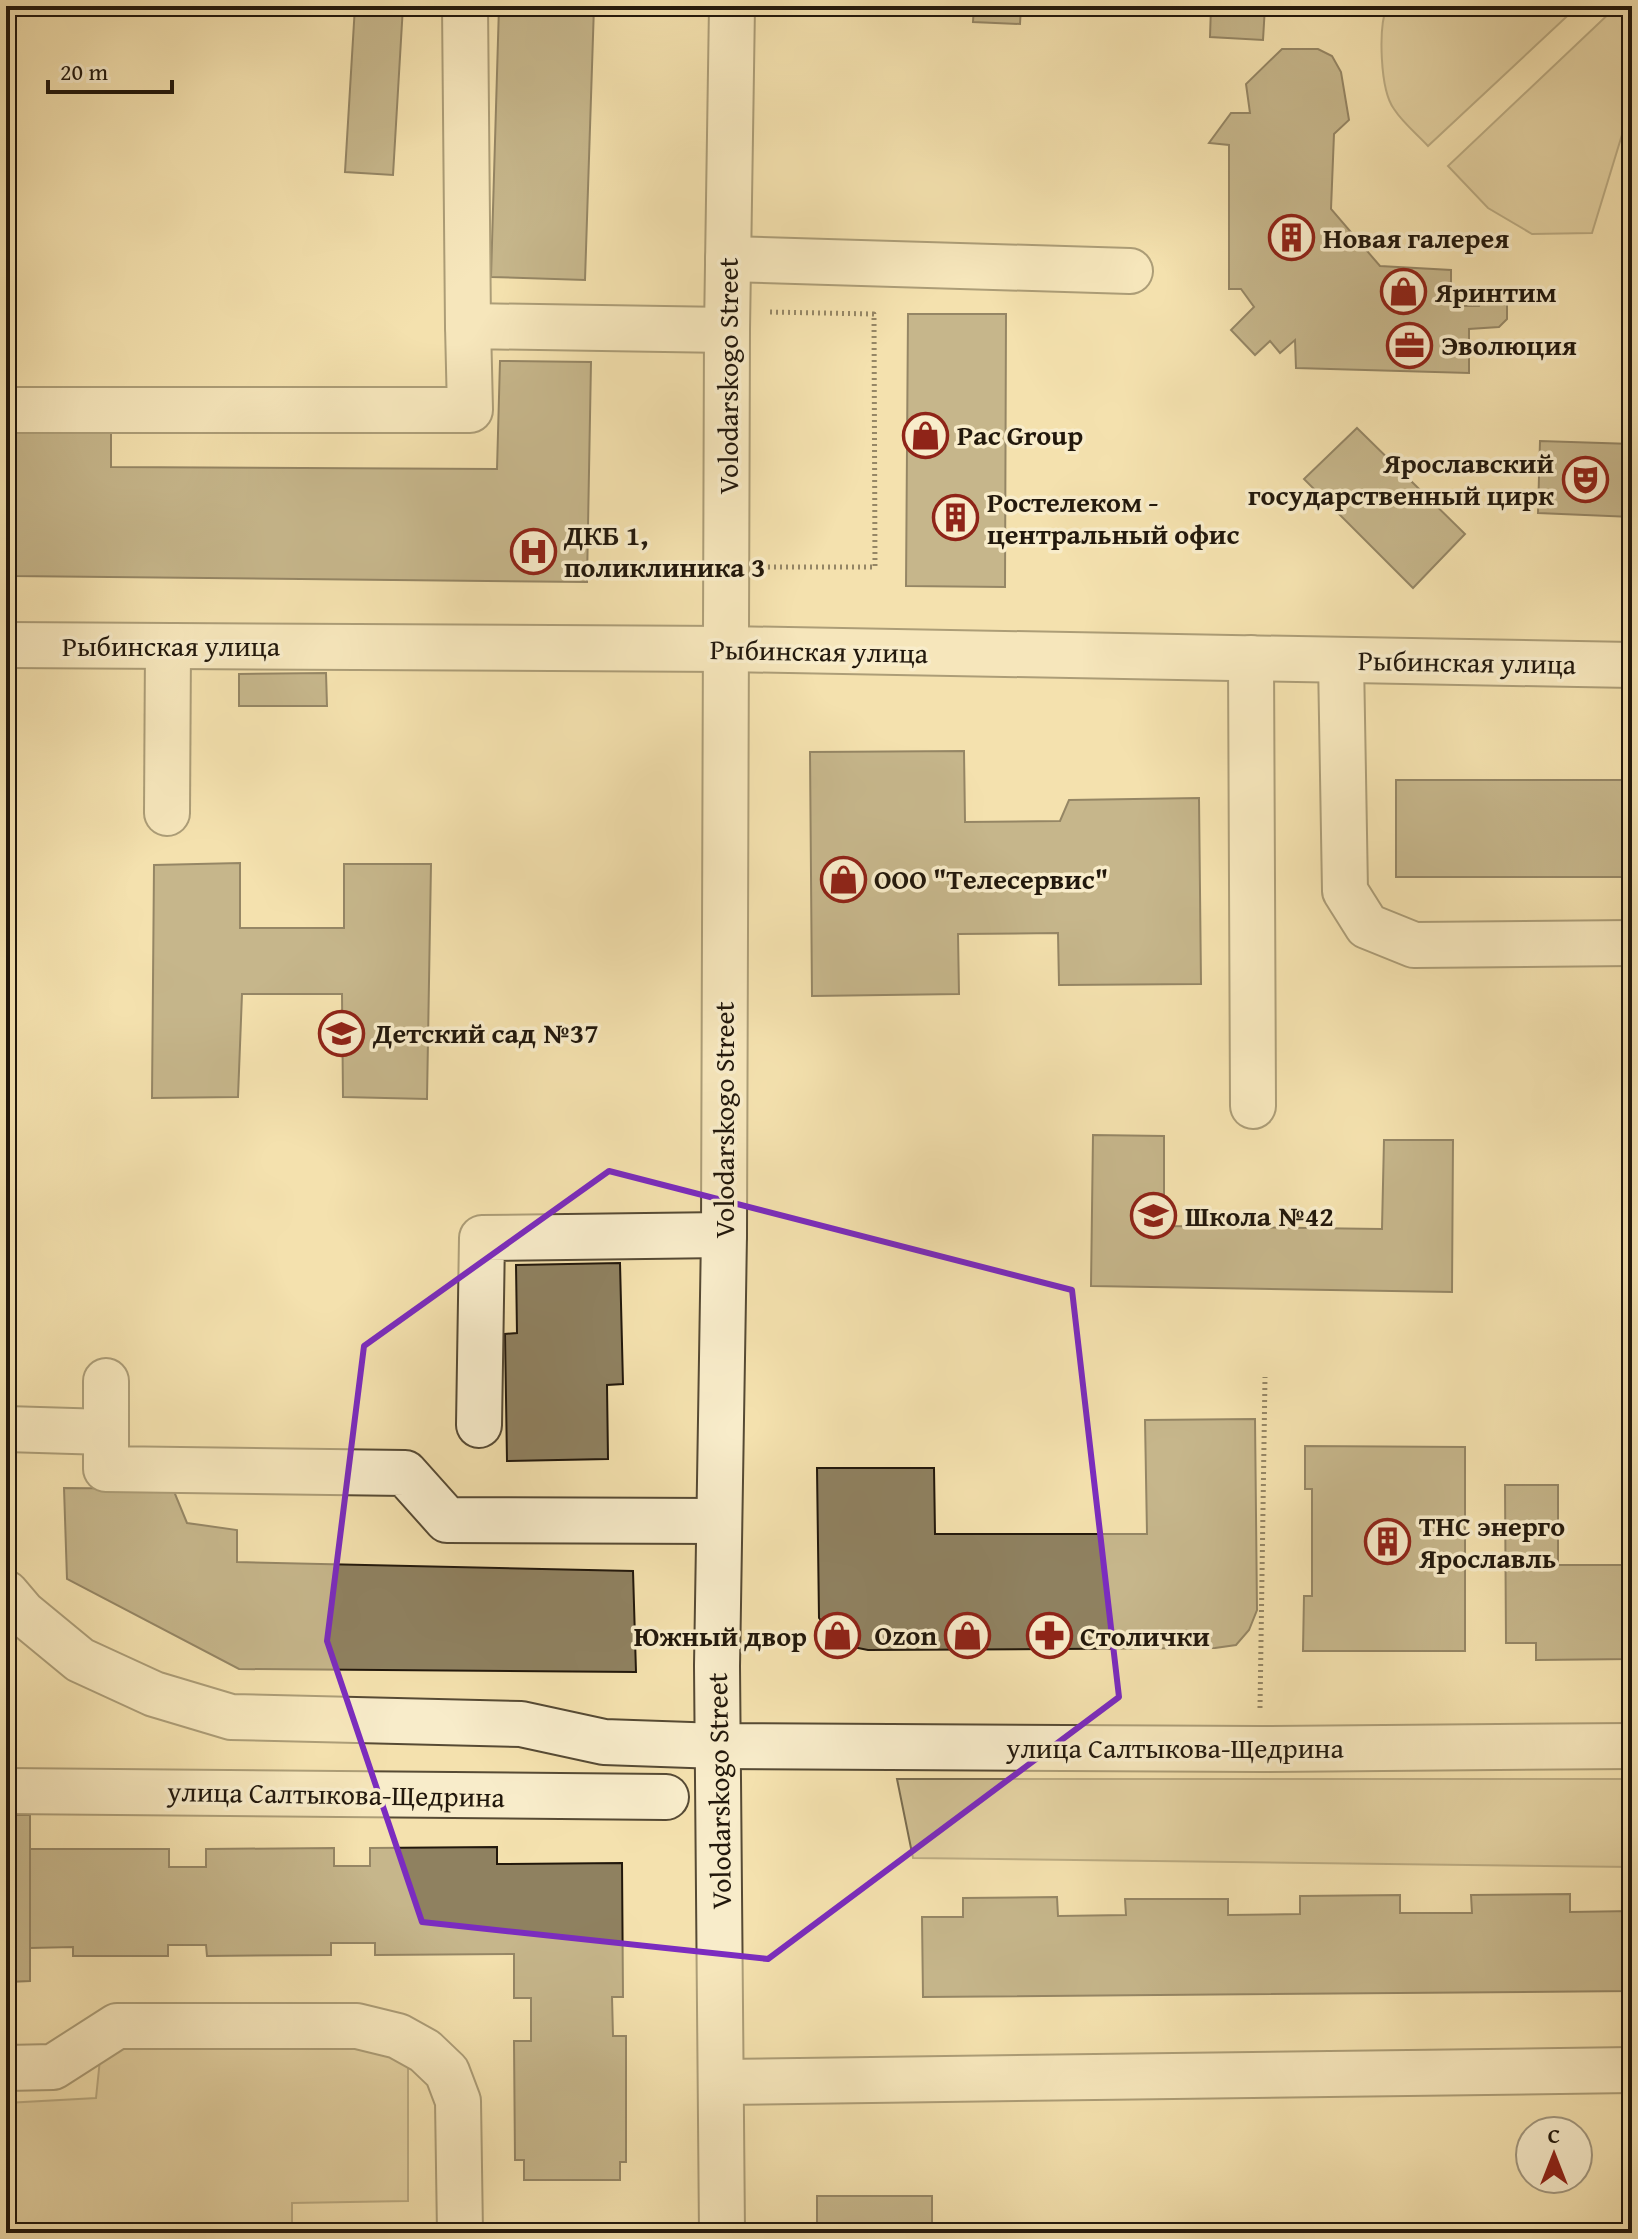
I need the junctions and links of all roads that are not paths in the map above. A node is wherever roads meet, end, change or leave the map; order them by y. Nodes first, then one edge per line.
1 (465, 6) edge
2 (732, 6) edge
3 (728, 259) junction
4 (1130, 271) dead end
5 (746, 321) junction
6 (468, 326) junction
7 (6, 410) edge
8 (6, 645) edge
9 (168, 647) junction
10 (727, 649) junction
11 (1251, 658) junction
12 (1341, 660) junction
13 (1632, 665) edge
14 (167, 813) dead end
15 (1632, 943) edge
16 (1253, 1106) dead end
17 (724, 1235) junction
18 (106, 1381) dead end
19 (479, 1425) dead end
20 (6, 1429) edge
21 (106, 1432) junction
22 (718, 1521) junction
23 (6, 1593) edge
24 (719, 1746) junction
25 (1632, 1746) edge
26 (6, 1791) edge
27 (666, 1797) dead end
28 (6, 2068) edge
29 (1632, 2070) edge
30 (721, 2082) junction
31 (460, 2233) edge
32 (722, 2233) edge

1 - 6 street
2 - 3 street, Volodarskogo Street
3 - 4 street
3 - 5 street, Volodarskogo Street
5 - 6 street
5 - 10 street, Volodarskogo Street
6 - 7 street
8 - 9 street, Рыбинская улица
9 - 10 street, Рыбинская улица
9 - 14 street
10 - 11 street, Рыбинская улица
10 - 17 street, Volodarskogo Street
11 - 12 street, Рыбинская улица
11 - 16 street
12 - 13 street, Рыбинская улица
12 - 15 street
17 - 19 street
17 - 22 street, Volodarskogo Street
18 - 21 street
20 - 21 street
21 - 22 street
22 - 24 street, Volodarskogo Street
23 - 24 street, улица Салтыкова-Щедрина
24 - 25 street, улица Салтыкова-Щедрина
24 - 30 street, Volodarskogo Street
26 - 27 street, улица Салтыкова-Щедрина
28 - 31 street
29 - 30 street
30 - 32 street, Volodarskogo Street

